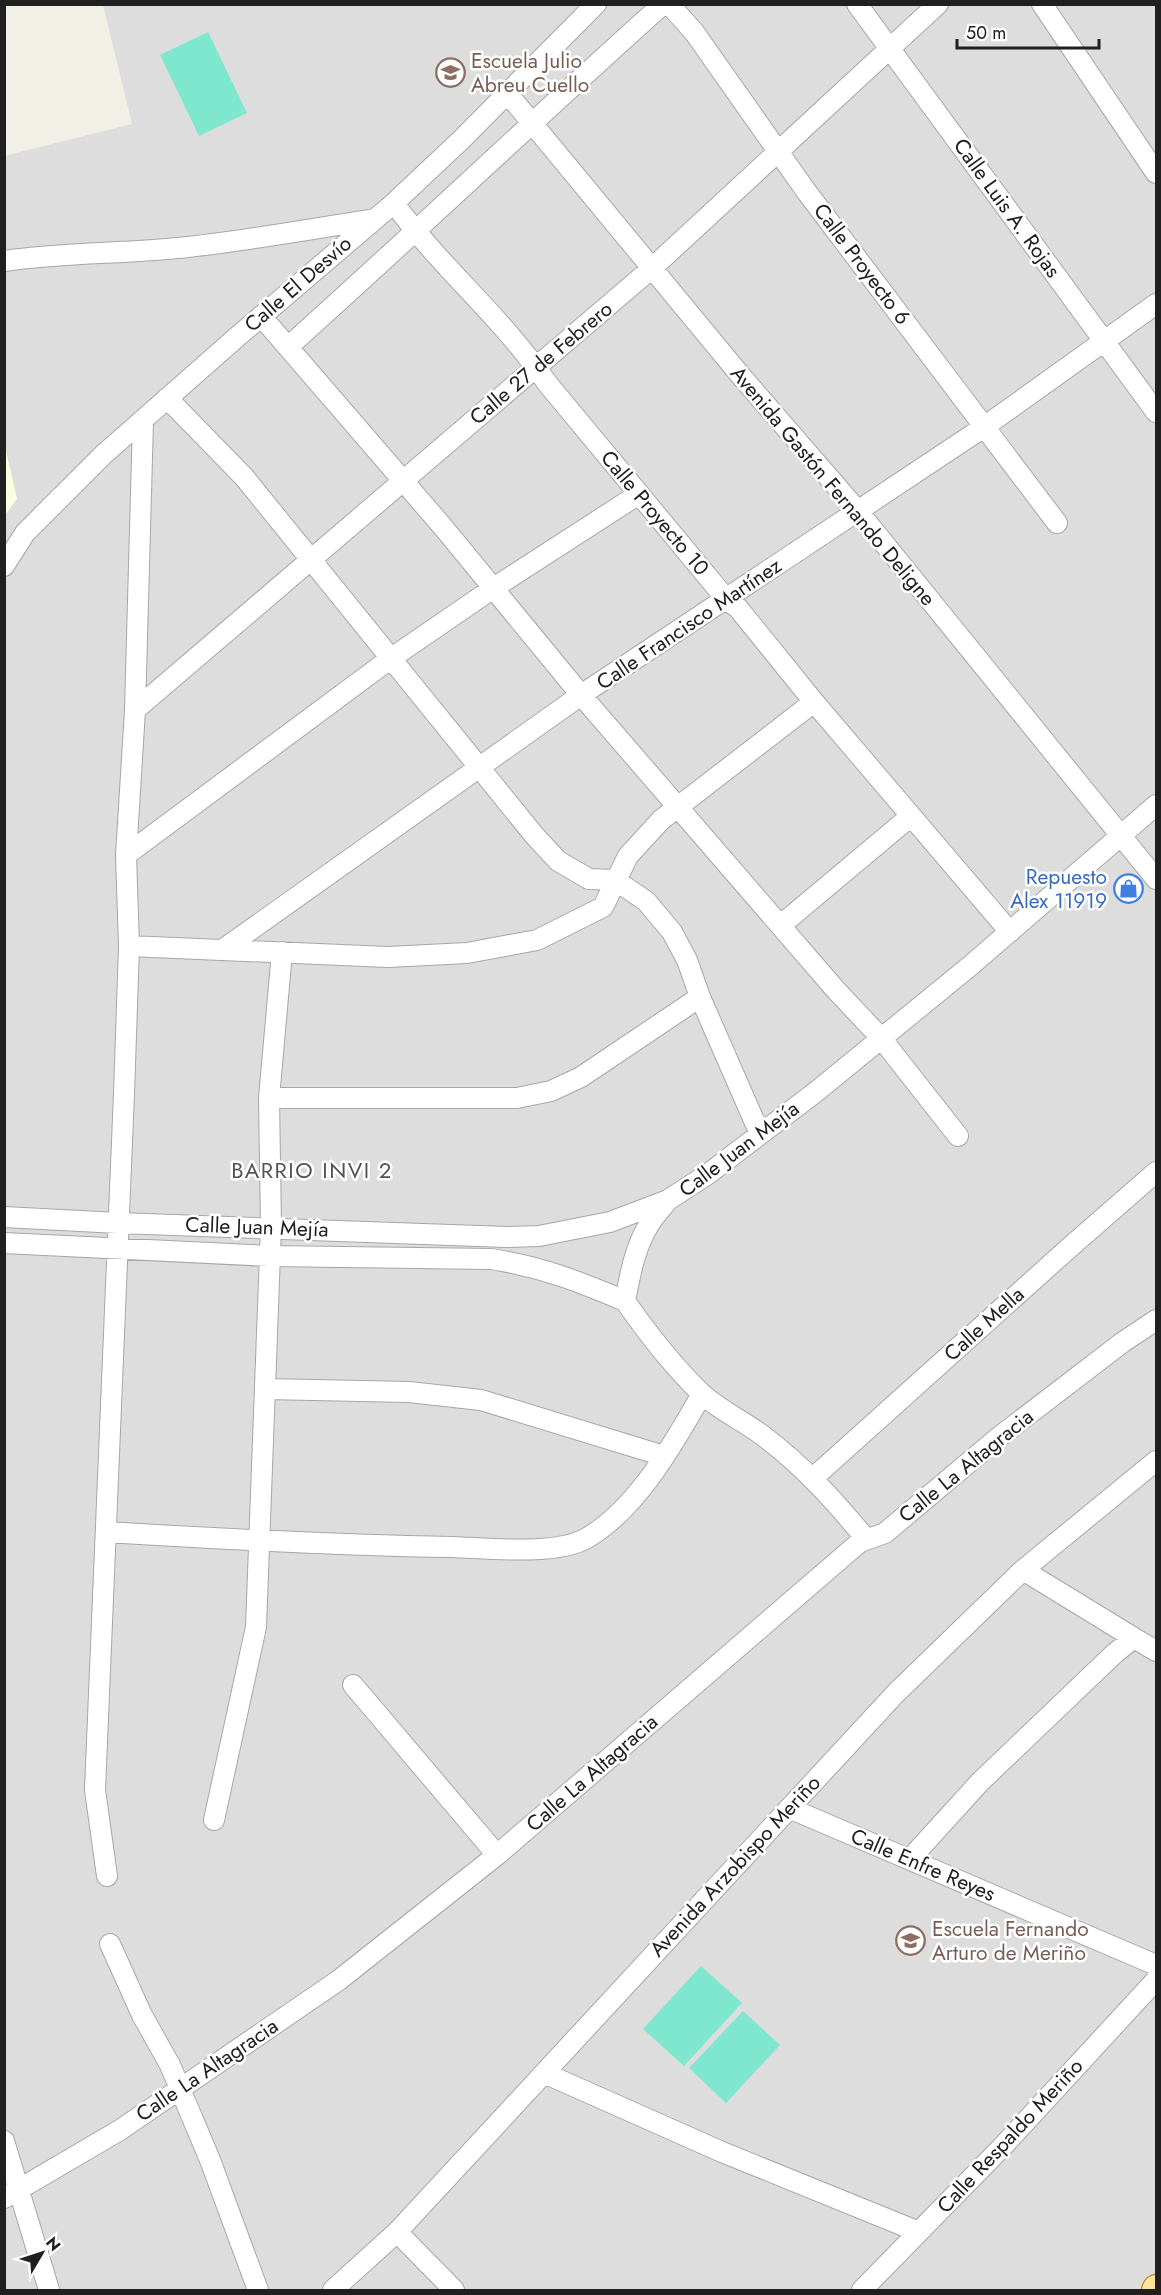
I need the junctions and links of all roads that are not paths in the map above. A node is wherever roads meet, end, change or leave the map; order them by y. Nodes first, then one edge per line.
1 (596, 4) edge
2 (663, 4) edge
3 (669, 4) edge
4 (857, 4) edge
5 (938, 4) edge
6 (1042, 4) edge
7 (890, 49) junction
8 (508, 94) junction
9 (531, 123) junction
10 (779, 152) junction
11 (1156, 173) edge
12 (394, 203) junction
13 (374, 219) junction
14 (416, 233) junction
15 (4, 261) edge
16 (651, 269) junction
17 (1156, 304) edge
18 (261, 316) junction
19 (1106, 341) junction
20 (288, 347) junction
21 (536, 367) junction
22 (167, 398) junction
23 (1156, 412) edge
24 (143, 421) junction
25 (984, 427) junction
26 (403, 480) junction
27 (639, 494) junction
28 (857, 510) junction
29 (1057, 523) dead end
30 (7, 558) edge
31 (311, 560) junction
32 (492, 589) junction
33 (727, 600) junction
34 (390, 659) junction
35 (581, 695) junction
36 (814, 702) junction
37 (135, 710) junction
38 (478, 767) junction
39 (1156, 805) edge
40 (678, 806) junction
41 (911, 816) junction
42 (1121, 836) junction
43 (126, 855) junction
44 (1156, 879) edge
45 (615, 880) junction
46 (781, 925) junction
47 (1010, 932) junction
48 (129, 946) junction
49 (225, 948) junction
50 (282, 952) junction
51 (700, 997) junction
52 (880, 1038) junction
53 (269, 1098) junction
54 (760, 1134) junction
55 (958, 1136) dead end
56 (1156, 1172) edge
57 (668, 1200) junction
58 (4, 1217) edge
59 (118, 1223) junction
60 (271, 1227) junction
61 (4, 1243) edge
62 (117, 1250) junction
63 (269, 1256) junction
64 (625, 1301) junction
65 (1156, 1320) edge
66 (266, 1389) junction
67 (702, 1394) junction
68 (664, 1456) junction
69 (1156, 1461) edge
70 (813, 1478) junction
71 (106, 1533) junction
72 (866, 1539) junction
73 (260, 1540) junction
74 (1023, 1570) junction
75 (1134, 1638) junction
76 (1156, 1651) edge
77 (353, 1686) dead end
78 (789, 1808) junction
79 (214, 1821) dead end
80 (497, 1856) junction
81 (910, 1859) junction
82 (107, 1876) dead end
83 (110, 1944) dead end
84 (1156, 1965) edge
85 (1156, 1980) edge
86 (544, 2073) junction
87 (180, 2089) junction
88 (4, 2141) edge
89 (12, 2194) edge
90 (397, 2232) junction
91 (919, 2232) junction
92 (49, 2290) edge
93 (258, 2290) edge
94 (333, 2290) edge
95 (454, 2290) edge
96 (862, 2290) edge

1 - 8 street, Calle El Desvío
2 - 9 street
3 - 10 street, Calle Proyecto 6
4 - 7 street, Calle Luis A. Rojas
5 - 7 street, Calle 27 de Febrero
6 - 11 street
7 - 10 street, Calle 27 de Febrero
7 - 19 street, Calle Luis A. Rojas
8 - 9 street, Avenida Gastón Fernando Deligne
8 - 12 street, Calle El Desvío
9 - 14 street
9 - 16 street, Avenida Gastón Fernando Deligne
10 - 16 street, Calle 27 de Febrero
10 - 25 street, Calle Proyecto 6
12 - 13 street, Calle El Desvío
12 - 14 street, Calle Proyecto 10
13 - 15 street
13 - 18 street, Calle El Desvío
14 - 20 street
14 - 21 street, Calle Proyecto 10
16 - 21 street, Calle 27 de Febrero
16 - 28 street, Avenida Gastón Fernando Deligne
17 - 19 street, Calle Francisco Martínez
18 - 20 street
18 - 22 street, Calle El Desvío
19 - 23 street, Calle Luis A. Rojas
19 - 25 street, Calle Francisco Martínez
20 - 26 street
21 - 26 street, Calle 27 de Febrero
21 - 27 street, Calle Proyecto 10
22 - 24 street, Calle El Desvío
22 - 31 street
24 - 30 street, Calle El Desvío
24 - 37 street
25 - 28 street, Calle Francisco Martínez
25 - 29 street, Calle Proyecto 6
26 - 31 street, Calle 27 de Febrero
26 - 32 street
27 - 32 street
27 - 33 street, Calle Proyecto 10
28 - 33 street, Calle Francisco Martínez
28 - 42 street, Avenida Gastón Fernando Deligne
31 - 34 street
31 - 37 street, Calle 27 de Febrero
32 - 34 street
32 - 35 street
33 - 35 street, Calle Francisco Martínez
33 - 36 street, Calle Proyecto 10
34 - 38 street
34 - 43 street
35 - 38 street, Calle Francisco Martínez
35 - 40 street
36 - 40 street
36 - 41 street, Calle Proyecto 10
37 - 43 street
38 - 45 street
38 - 49 street, Calle Francisco Martínez
39 - 42 street, Calle Juan Mejía
40 - 45 street
40 - 46 street
41 - 46 street
41 - 47 street, Calle Proyecto 10
42 - 44 street, Avenida Gastón Fernando Deligne
42 - 47 street, Calle Juan Mejía
43 - 48 street
45 - 50 street
45 - 51 street
46 - 52 street
47 - 52 street, Calle Juan Mejía
48 - 49 street
48 - 59 street
49 - 50 street
50 - 53 street
51 - 53 street
51 - 54 street
52 - 54 street, Calle Juan Mejía
52 - 55 street
53 - 60 street
54 - 57 street, Calle Juan Mejía
56 - 70 street, Calle Mella
57 - 60 street, Calle Juan Mejía
57 - 64 street
58 - 59 street, Calle Juan Mejía
59 - 60 street, Calle Juan Mejía
59 - 62 street
60 - 63 street
61 - 62 street, Calle Juan Mejía
62 - 63 street, Calle Juan Mejía
62 - 71 street
63 - 64 street, Calle Juan Mejía
63 - 66 street
64 - 67 street
65 - 72 street, Calle La Altagracia
66 - 68 street
66 - 73 street
67 - 68 street
67 - 70 street
68 - 73 street
69 - 74 street, Avenida Arzobispo Meriño
70 - 72 street
71 - 73 street
71 - 82 street
72 - 80 street, Calle La Altagracia
73 - 79 street
74 - 75 street
74 - 78 street, Avenida Arzobispo Meriño
75 - 76 street
75 - 81 street
77 - 80 street
78 - 81 street, Calle Enfre Reyes
78 - 86 street, Avenida Arzobispo Meriño
80 - 87 street, Calle La Altagracia
81 - 84 street, Calle Enfre Reyes
83 - 87 street
85 - 91 street, Calle Respaldo Meriño
86 - 90 street, Avenida Arzobispo Meriño
86 - 91 street
87 - 89 street, Calle La Altagracia
87 - 93 street
88 - 89 street
89 - 92 street
90 - 94 street, Avenida Arzobispo Meriño
90 - 95 street
91 - 96 street, Calle Respaldo Meriño

